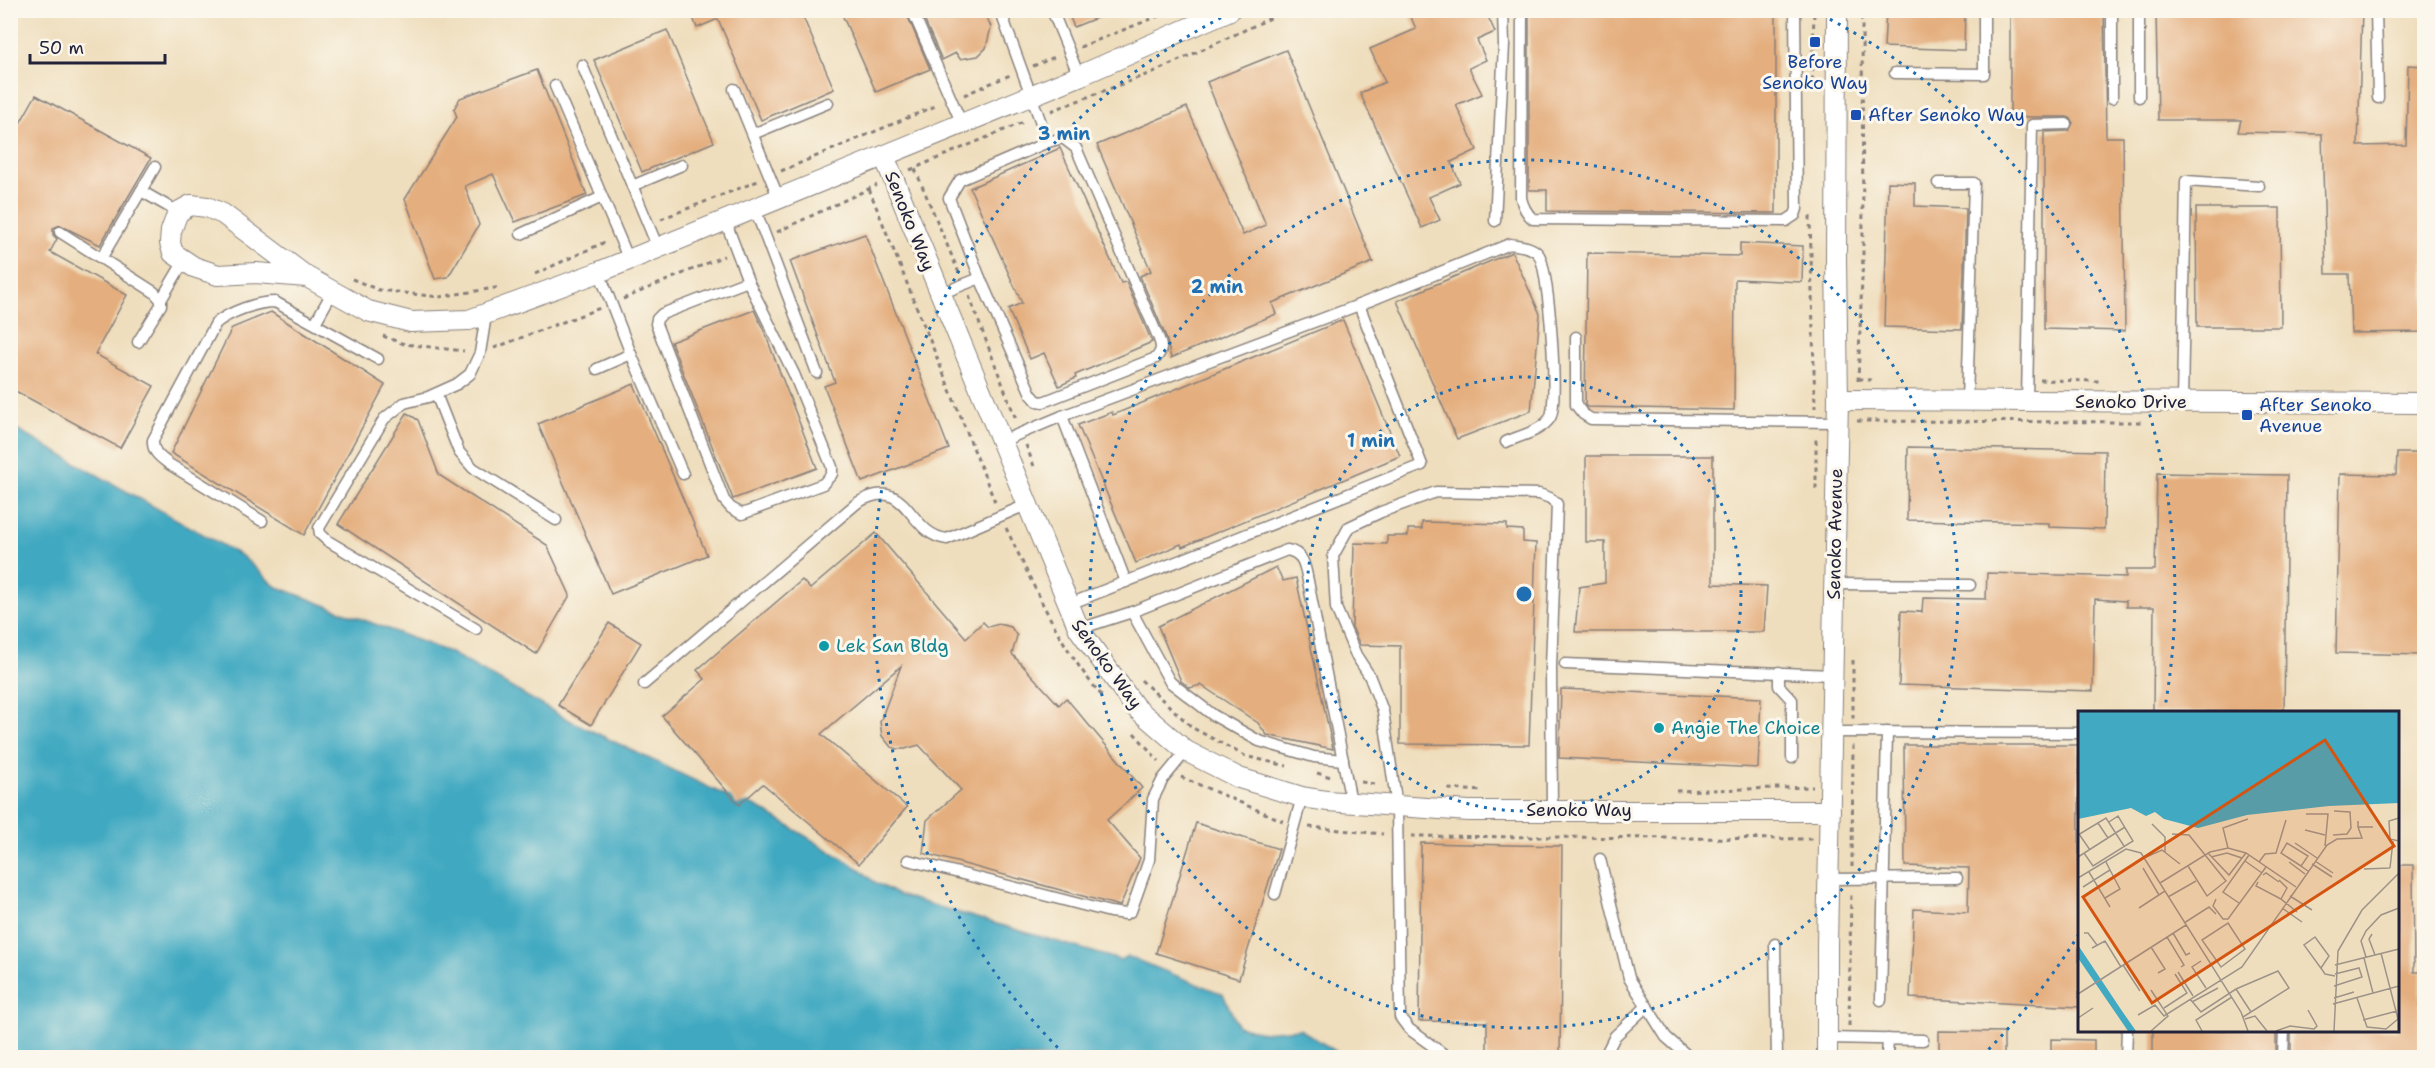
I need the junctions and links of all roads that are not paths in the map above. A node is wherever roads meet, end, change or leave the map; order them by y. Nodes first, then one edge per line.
1 (912, 10) edge
2 (1000, 10) edge
3 (1052, 10) edge
4 (1230, 10) edge
5 (1503, 10) edge
6 (1522, 10) edge
7 (1795, 10) edge
8 (1837, 10) edge
9 (1984, 10) edge
10 (2112, 10) edge
11 (2139, 10) edge
12 (2376, 10) edge
13 (582, 65) dead end
14 (1895, 73) dead end
15 (1079, 76) junction
16 (555, 86) dead end
17 (734, 89) dead end
18 (1031, 95) junction
19 (2139, 97) dead end
20 (2112, 98) dead end
21 (2378, 98) dead end
22 (828, 103) dead end
23 (962, 124) junction
24 (2066, 124) dead end
25 (753, 135) junction
26 (1048, 142) junction
27 (884, 156) junction
28 (682, 165) dead end
29 (156, 167) dead end
30 (1938, 183) dead end
31 (632, 186) junction
32 (2259, 186) dead end
33 (141, 191) junction
34 (602, 197) junction
35 (779, 199) junction
36 (755, 209) junction
37 (178, 212) junction
38 (725, 220) junction
39 (1495, 221) dead end
40 (60, 232) dead end
41 (521, 234) dead end
42 (658, 248) junction
43 (102, 257) junction
44 (629, 260) junction
45 (184, 261) junction
46 (599, 272) junction
47 (307, 277) junction
48 (980, 278) junction
49 (748, 281) junction
50 (333, 291) junction
51 (940, 294) junction
52 (161, 300) junction
53 (1359, 305) junction
54 (486, 315) junction
55 (315, 323) junction
56 (1576, 337) dead end
57 (138, 342) dead end
58 (631, 354) junction
59 (378, 359) dead end
60 (597, 369) dead end
61 (818, 373) dead end
62 (436, 394) junction
63 (1838, 400) junction
64 (1967, 401) junction
65 (2027, 402) junction
66 (2182, 403) junction
67 (2424, 403) edge
68 (1062, 416) junction
69 (1837, 422) junction
70 (1000, 442) junction
71 (1506, 442) dead end
72 (683, 474) dead end
73 (1026, 505) junction
74 (556, 520) dead end
75 (261, 521) dead end
76 (1126, 582) junction
77 (1834, 584) junction
78 (1970, 585) dead end
79 (1067, 605) junction
80 (1132, 612) junction
81 (476, 629) dead end
82 (1079, 629) junction
83 (1565, 664) dead end
84 (1779, 672) junction
85 (1832, 675) junction
86 (644, 684) dead end
87 (1832, 732) junction
88 (1887, 732) junction
89 (2078, 733) edge
90 (1186, 751) junction
91 (1792, 758) dead end
92 (1343, 760) junction
93 (1302, 797) junction
94 (1351, 802) junction
95 (1397, 807) junction
96 (1552, 810) junction
97 (1830, 811) junction
98 (1600, 859) dead end
99 (908, 860) dead end
100 (1957, 878) dead end
101 (1829, 879) junction
102 (1884, 879) junction
103 (1275, 894) dead end
104 (1775, 944) dead end
105 (1881, 1000) dead end
106 (1647, 1006) junction
107 (2127, 1032) edge
108 (2284, 1032) edge
109 (1828, 1038) junction
110 (1888, 1039) junction
111 (1923, 1040) dead end
112 (1449, 1058) edge
113 (1604, 1058) edge
114 (1690, 1058) edge
115 (1777, 1058) edge
116 (1827, 1058) edge
117 (1887, 1058) edge
118 (2126, 1058) edge
119 (2283, 1058) edge

1 - 23 lane
2 - 18 lane
3 - 15 lane
4 - 15 street, Senoko Way
5 - 39 lane
6 - 7 lane
8 - 63 street, Senoko Avenue
9 - 14 lane
10 - 20 lane
11 - 19 lane
12 - 21 lane
13 - 31 lane
15 - 18 street, Senoko Way
16 - 34 lane
17 - 25 lane
18 - 23 street, Senoko Way
18 - 26 lane
22 - 25 lane
23 - 27 street, Senoko Way
24 - 65 lane
25 - 35 lane
26 - 48 lane
26 - 48 lane
27 - 35 street, Senoko Way
27 - 51 street, Senoko Way
28 - 31 lane
29 - 33 lane
30 - 64 lane
31 - 42 lane
32 - 66 lane
33 - 37 lane
33 - 43 lane
34 - 41 lane
34 - 44 lane
35 - 36 street, Senoko Way
36 - 38 street, Senoko Way
36 - 61 lane
37 - 45 street
37 - 47 street, Senoko Way
38 - 42 street, Senoko Way
38 - 49 lane
40 - 43 lane
42 - 44 street, Senoko Way
43 - 52 lane
44 - 46 street, Senoko Way
45 - 47 street, Senoko Way
45 - 52 lane
46 - 54 street, Senoko Way
46 - 58 lane
47 - 50 street, Senoko Way
48 - 51 lane
49 - 49 lane
50 - 54 street, Senoko Way
50 - 55 lane
51 - 70 street, Senoko Way
52 - 57 lane
53 - 68 lane
53 - 71 lane
53 - 76 lane
54 - 62 lane
55 - 59 lane
55 - 75 lane
56 - 69 lane
58 - 60 lane
58 - 72 lane
62 - 74 lane
62 - 81 lane
63 - 64 street, Senoko Drive
63 - 69 street, Senoko Avenue
64 - 65 street, Senoko Drive
65 - 66 street, Senoko Drive
66 - 67 street, Senoko Drive
68 - 70 lane
68 - 76 lane
69 - 77 street, Senoko Avenue
70 - 73 street, Senoko Way
73 - 79 street, Senoko Way
73 - 86 lane
76 - 79 lane
77 - 78 lane
77 - 85 street, Senoko Avenue
79 - 82 street, Senoko Way
80 - 82 lane
80 - 92 lane
80 - 92 lane
82 - 90 street, Senoko Way
83 - 84 lane
84 - 85 lane
84 - 91 lane
85 - 87 street, Senoko Avenue
87 - 88 lane
87 - 97 street, Senoko Avenue
88 - 89 lane
88 - 102 lane
90 - 93 street, Senoko Way
90 - 99 lane
92 - 94 lane
93 - 94 street, Senoko Way
93 - 103 lane
94 - 95 street, Senoko Way
95 - 96 street, Senoko Way
95 - 96 lane
95 - 112 lane
96 - 97 street, Senoko Way
97 - 101 street, Senoko Avenue
98 - 106 lane
100 - 102 lane
101 - 102 lane
101 - 109 street, Senoko Avenue
102 - 105 lane
104 - 115 lane
106 - 113 lane
106 - 114 lane
107 - 118 lane
108 - 119 lane
109 - 110 lane
109 - 116 street, Senoko Avenue
110 - 111 lane
110 - 117 lane

